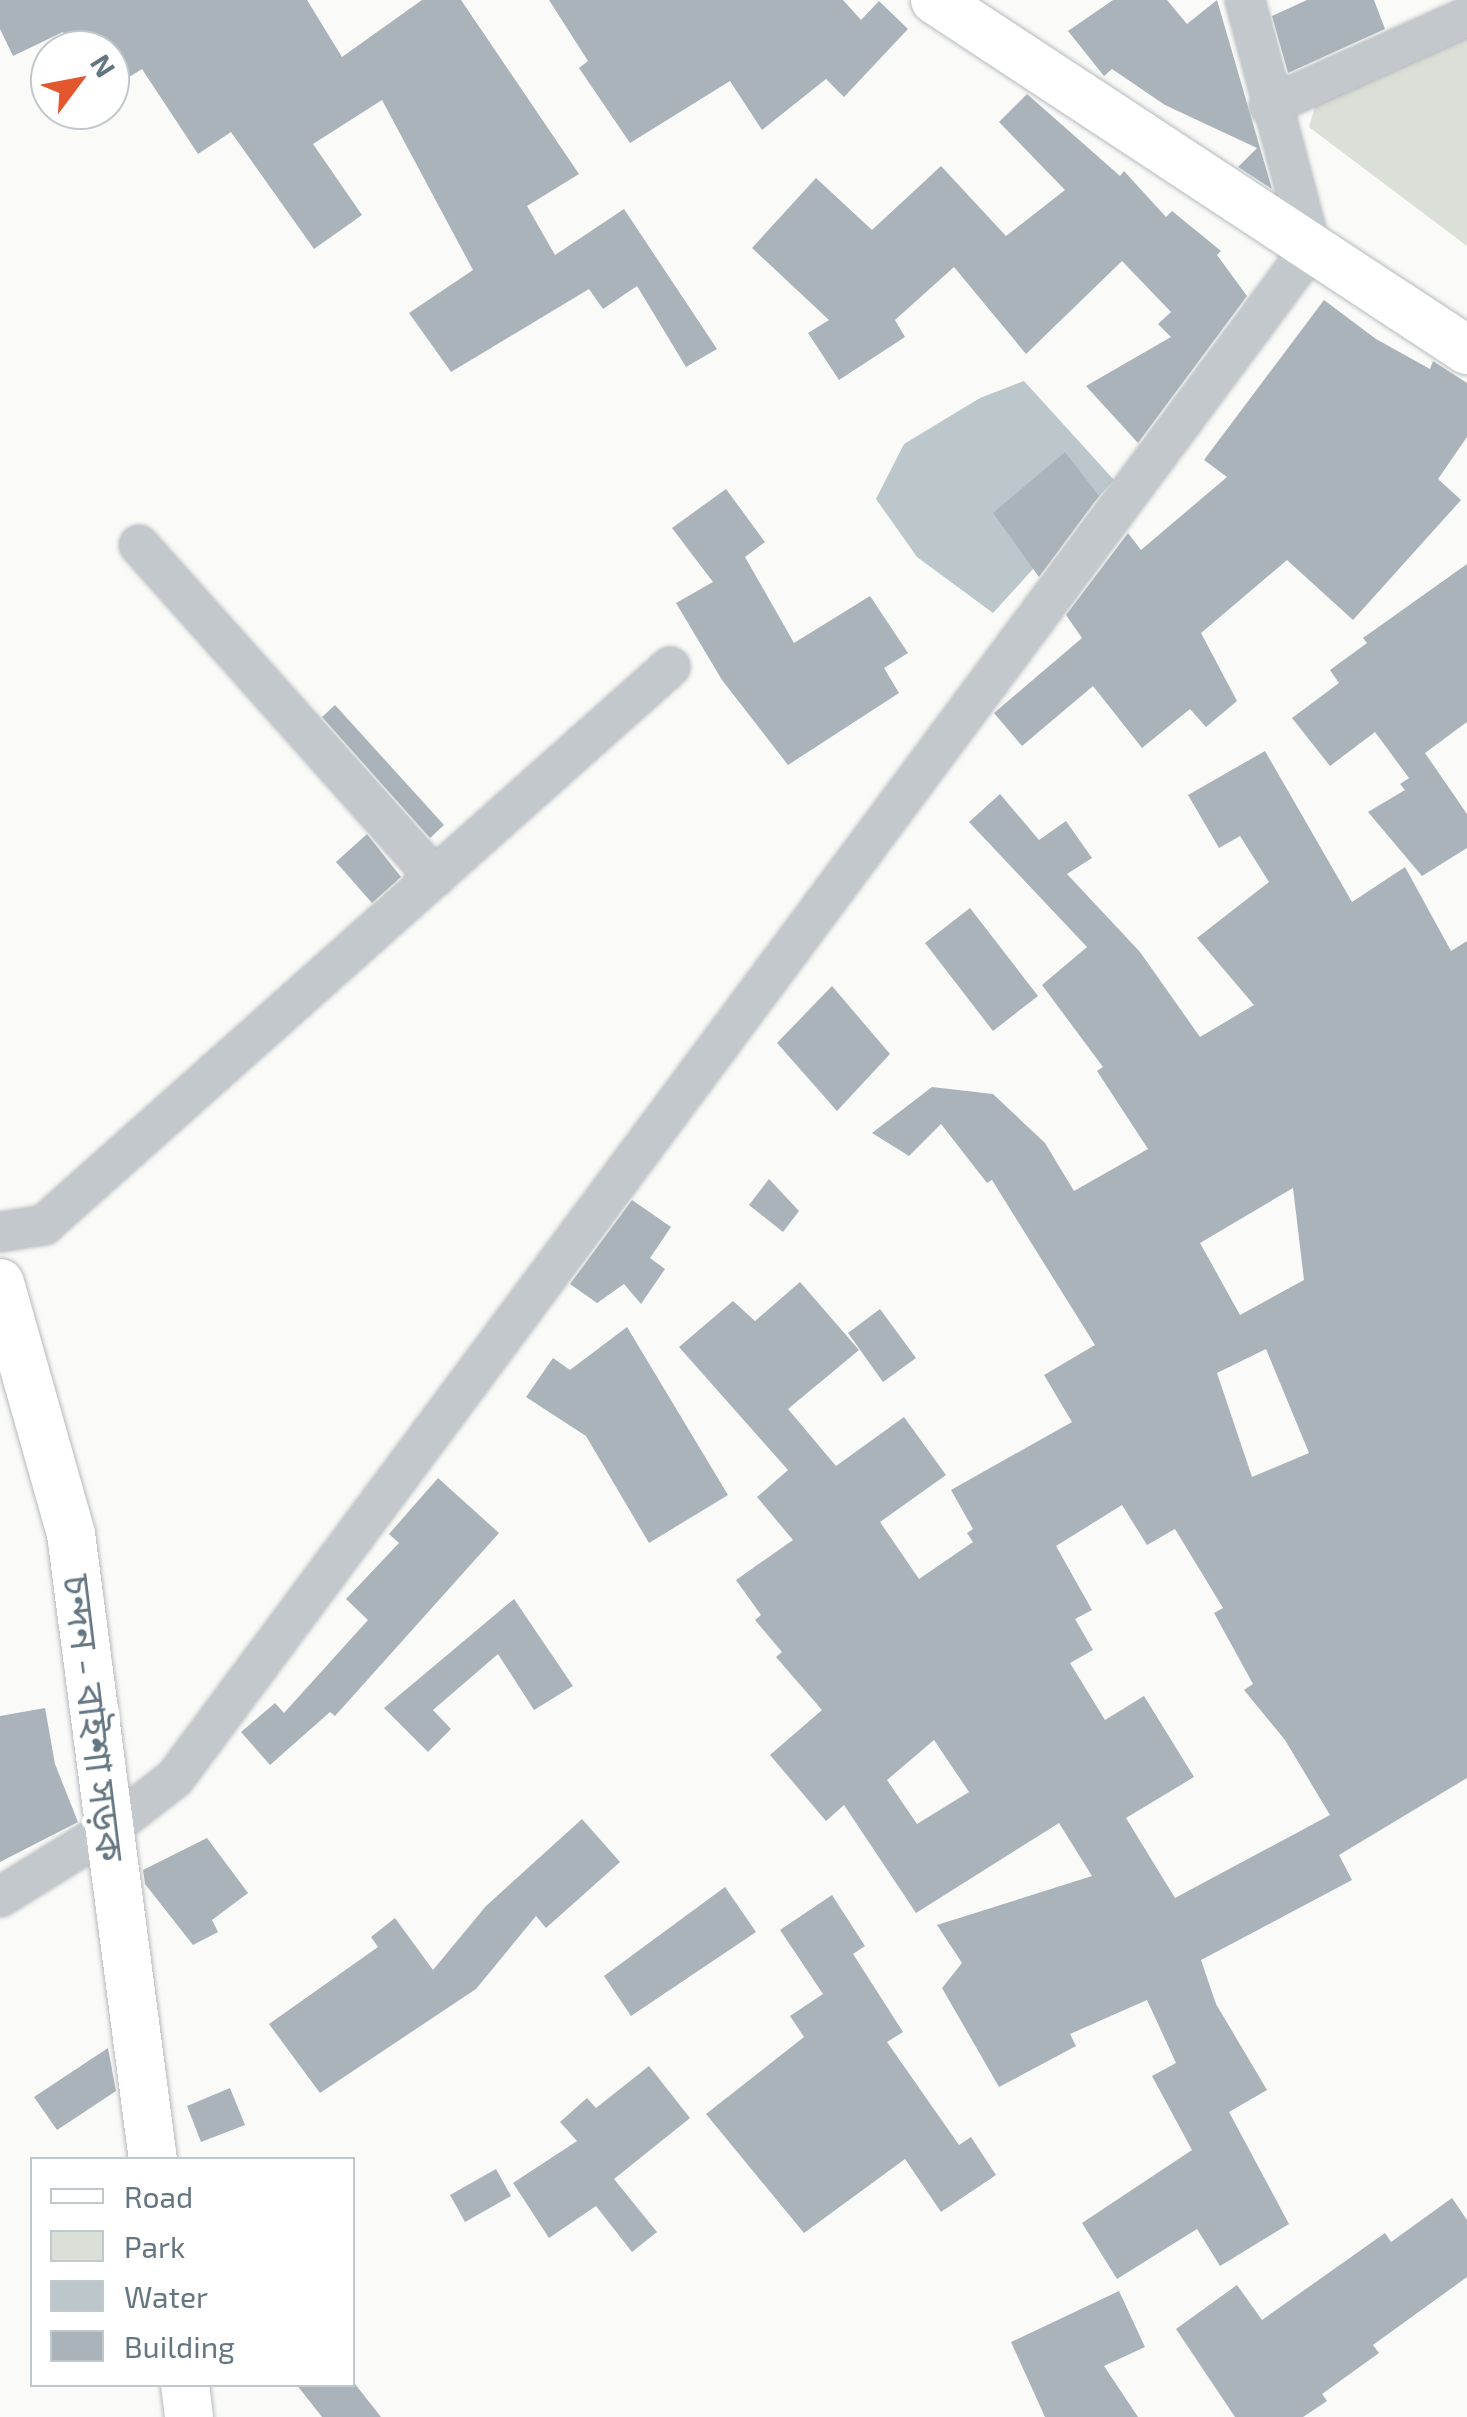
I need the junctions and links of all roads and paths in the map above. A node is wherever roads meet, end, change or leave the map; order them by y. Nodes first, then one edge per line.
1 (936, 0) edge
2 (1245, 0) edge
3 (1467, 17) edge
4 (1269, 106) junction
5 (1311, 248) junction
6 (1467, 350) edge
7 (139, 545) dead end
8 (670, 667) dead end
9 (434, 877) junction
10 (0, 1232) edge
11 (0, 1283) edge
12 (108, 1830) junction
13 (0, 1897) edge
14 (154, 2157) edge
15 (185, 2387) edge
16 (189, 2417) edge

1 - 5 main road
2 - 4 street
3 - 4 street
4 - 5 street
5 - 6 main road
5 - 12 street
7 - 9 street
8 - 9 street
9 - 10 street
11 - 12 main road, চন্দন - বাইশা সড়ক
12 - 13 street
12 - 14 main road, চন্দন - বাইশা সড়ক
15 - 16 main road

